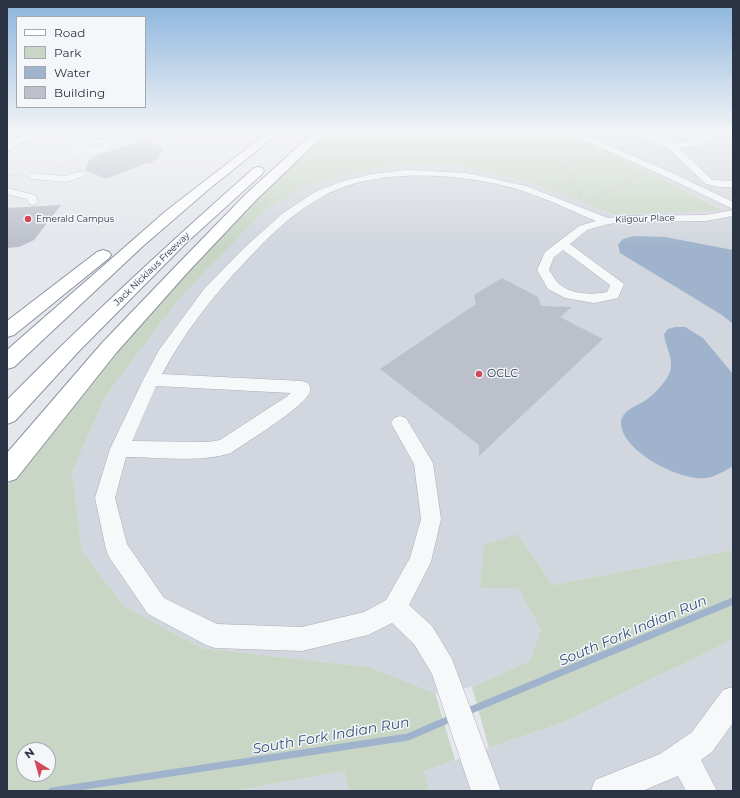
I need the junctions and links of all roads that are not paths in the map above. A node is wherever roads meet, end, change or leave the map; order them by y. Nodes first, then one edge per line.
1 (222, 169) edge
2 (227, 169) edge
3 (261, 169) edge
4 (280, 169) edge
5 (657, 169) edge
6 (696, 169) edge
7 (81, 174) dead end
8 (733, 184) edge
9 (13, 186) edge
10 (33, 202) dead end
11 (733, 206) edge
12 (733, 213) edge
13 (607, 221) junction
14 (563, 244) junction
15 (7, 331) edge
16 (7, 362) edge
17 (151, 380) junction
18 (7, 415) edge
19 (400, 423) dead end
20 (119, 449) junction
21 (7, 471) edge
22 (394, 608) junction
23 (733, 700) edge
24 (683, 756) junction
25 (484, 787) edge
26 (606, 791) edge
27 (702, 791) edge

1 - 15 main road
2 - 16 main road
3 - 18 main road, Jack Nicklaus Freeway
4 - 21 main road
5 - 11 lane
6 - 8 lane
7 - 9 lane
9 - 10 lane
12 - 13 lane, Kilgour Place
13 - 14 lane, Kilgour Place
13 - 17 lane
14 - 14 lane, Kilgour Place
17 - 20 lane
17 - 20 lane
19 - 22 lane
20 - 22 lane
22 - 25 lane
23 - 24 lane
24 - 26 lane
24 - 27 lane

